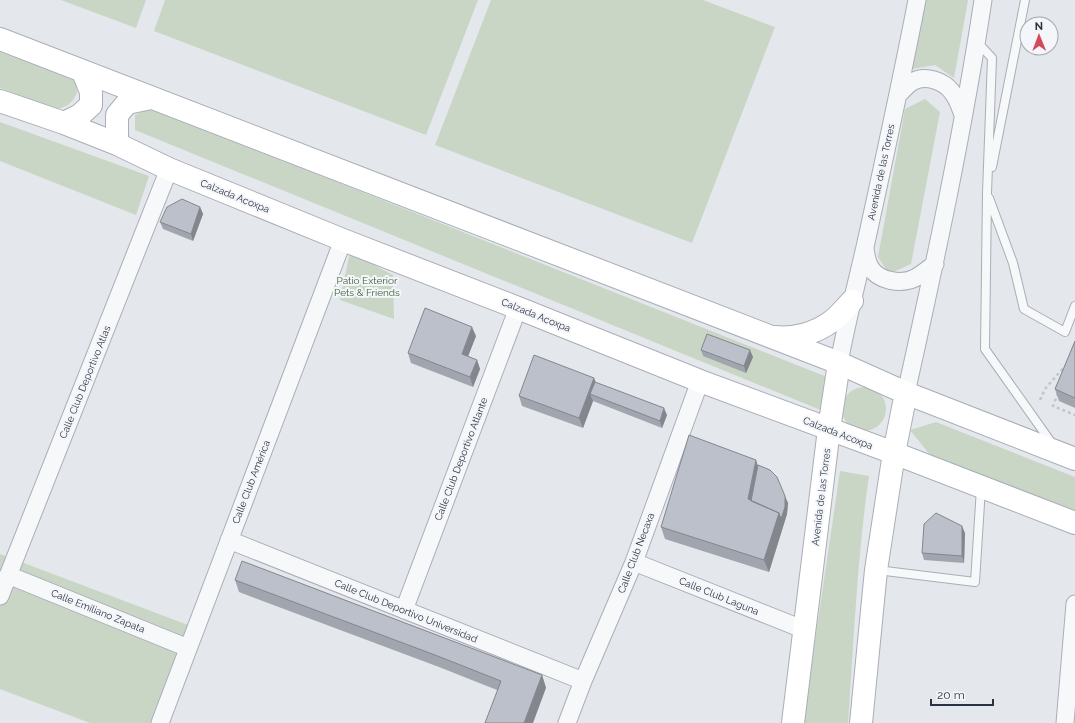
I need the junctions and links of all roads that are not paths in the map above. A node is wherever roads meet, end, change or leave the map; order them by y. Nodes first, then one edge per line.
1 (917, 0) edge
2 (983, 0) edge
3 (1024, 0) edge
4 (0, 39) edge
5 (977, 42) junction
6 (83, 72) junction
7 (898, 95) junction
8 (151, 98) junction
9 (0, 102) edge
10 (963, 115) junction
11 (64, 123) junction
12 (117, 144) junction
13 (169, 169) junction
14 (987, 193) junction
15 (343, 240) junction
16 (865, 249) junction
17 (935, 264) junction
18 (852, 301) junction
19 (1075, 306) edge
20 (518, 308) junction
21 (771, 337) junction
22 (839, 363) junction
23 (700, 381) junction
24 (906, 393) junction
25 (829, 429) junction
26 (894, 454) junction
27 (1066, 455) edge
28 (981, 487) junction
29 (1075, 523) edge
30 (229, 540) junction
31 (634, 562) junction
32 (876, 570) junction
33 (8, 575) junction
34 (0, 596) edge
35 (1075, 604) edge
36 (404, 610) junction
37 (805, 630) junction
38 (188, 648) junction
39 (583, 681) junction
40 (160, 723) edge
41 (567, 723) edge
42 (793, 723) edge
43 (861, 723) edge
44 (1064, 723) edge

1 - 7 street, Avenida de las Torres
2 - 5 street
3 - 14 lane
4 - 6 main road
5 - 10 street
5 - 14 lane
6 - 8 main road
6 - 11 main road
7 - 10 street
7 - 16 street, Avenida de las Torres
8 - 12 main road
8 - 21 main road
9 - 11 main road, Calzada Acoxpa
10 - 17 street
11 - 12 main road, Calzada Acoxpa
12 - 13 main road, Calzada Acoxpa
13 - 15 main road, Calzada Acoxpa
13 - 33 street, Calle Club Deportivo Atlas
14 - 19 lane
14 - 27 lane
15 - 20 main road, Calzada Acoxpa
15 - 30 street, Calle Club América
16 - 17 street, Avenida de las Torres
16 - 18 street, Avenida de las Torres
17 - 24 street
18 - 21 main road
18 - 22 street, Avenida de las Torres
20 - 23 main road, Calzada Acoxpa
20 - 36 street, Calle Club Deportivo Atlante
21 - 22 main road
22 - 24 main road
22 - 25 main road, Avenida de las Torres
23 - 25 main road, Calzada Acoxpa
23 - 31 street, Calle Club Necaxa
24 - 26 main road
24 - 27 main road
25 - 26 main road, Calzada Acoxpa
25 - 37 main road, Avenida de las Torres
26 - 28 main road, Calzada Acoxpa
26 - 32 main road
28 - 29 main road, Calzada Acoxpa
28 - 32 lane
30 - 36 street, Calle Club Deportivo Universidad
30 - 38 street, Calle Club América
31 - 37 street, Calle Club Laguna
31 - 39 street, Calle Club Necaxa
32 - 43 main road
33 - 34 street, Calle Club Deportivo Atlas
33 - 38 street, Calle Emiliano Zapata
35 - 44 street
36 - 39 street, Calle Club Deportivo Universidad
37 - 42 main road, Avenida de las Torres
38 - 40 street, Calle Club América
39 - 41 street, Calle Club Necaxa

